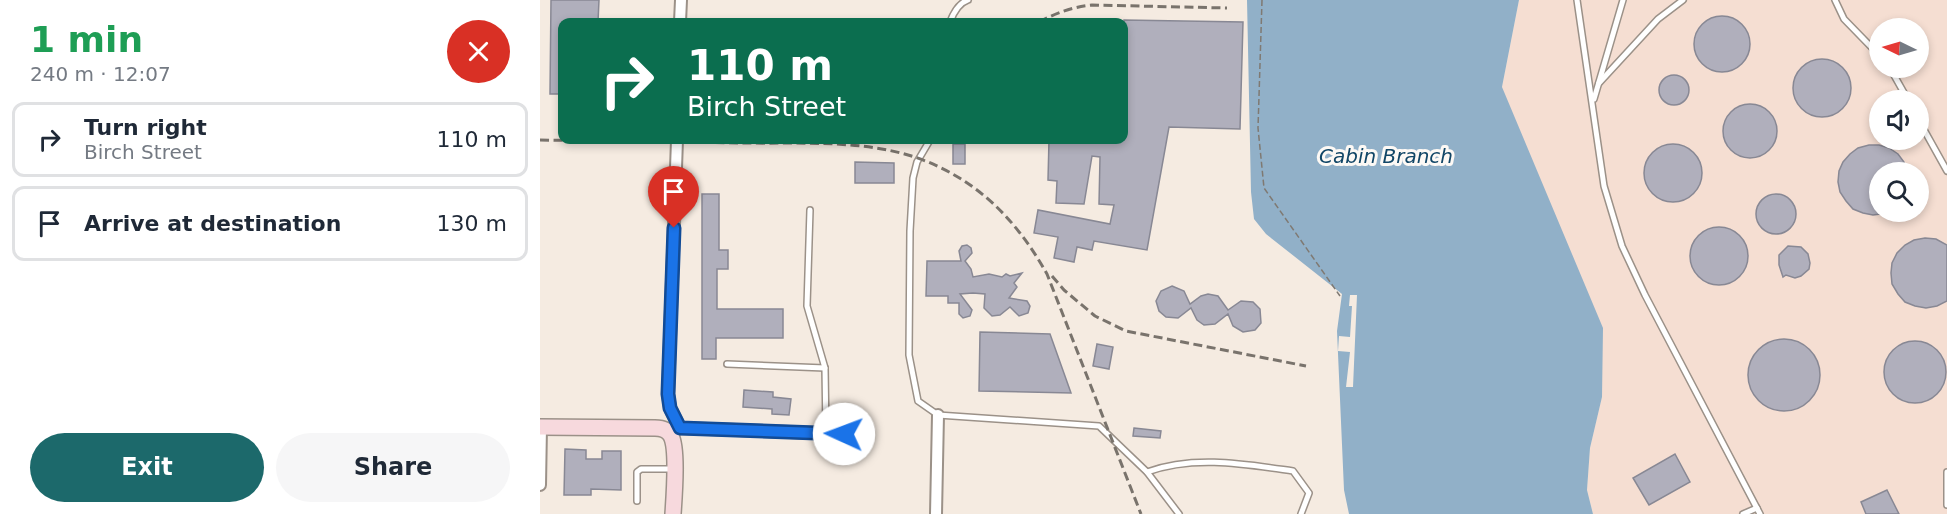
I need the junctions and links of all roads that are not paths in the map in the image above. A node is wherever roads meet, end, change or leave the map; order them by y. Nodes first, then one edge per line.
1 (681, 0) edge
2 (968, 0) edge
3 (1577, 0) edge
4 (1623, 0) edge
5 (1683, 0) edge
6 (1835, 0) edge
7 (680, 18) edge
8 (952, 18) edge
9 (1869, 45) edge
10 (1599, 83) junction
11 (1592, 103) junction
12 (1929, 139) edge
13 (677, 144) edge
14 (928, 144) edge
15 (1947, 171) edge
16 (810, 210) dead end
17 (727, 364) dead end
18 (825, 368) junction
19 (938, 416) junction
20 (541, 427) edge
21 (675, 431) junction
22 (826, 433) junction
23 (844, 434) dead end
24 (540, 450) edge
25 (674, 470) junction
26 (1147, 472) junction
27 (1947, 472) edge
28 (540, 485) edge
29 (637, 501) dead end
30 (1947, 505) edge
31 (1757, 508) junction
32 (674, 514) edge
33 (936, 514) edge
34 (1179, 514) edge
35 (1300, 514) edge
36 (1743, 514) edge
37 (1760, 514) edge

1 - 7 street
2 - 8 lane
3 - 11 lane
4 - 10 lane
5 - 10 lane
6 - 9 lane
10 - 11 lane
11 - 31 lane
12 - 15 lane
13 - 21 street
14 - 19 lane
16 - 18 lane
17 - 18 lane
18 - 22 lane
19 - 26 lane
19 - 33 street
20 - 21 main road
20 - 24 street
21 - 22 street
21 - 25 main road
22 - 23 street
24 - 28 street
25 - 29 lane
25 - 32 main road
26 - 34 lane
26 - 35 lane
27 - 30 lane
31 - 36 lane
31 - 37 lane

